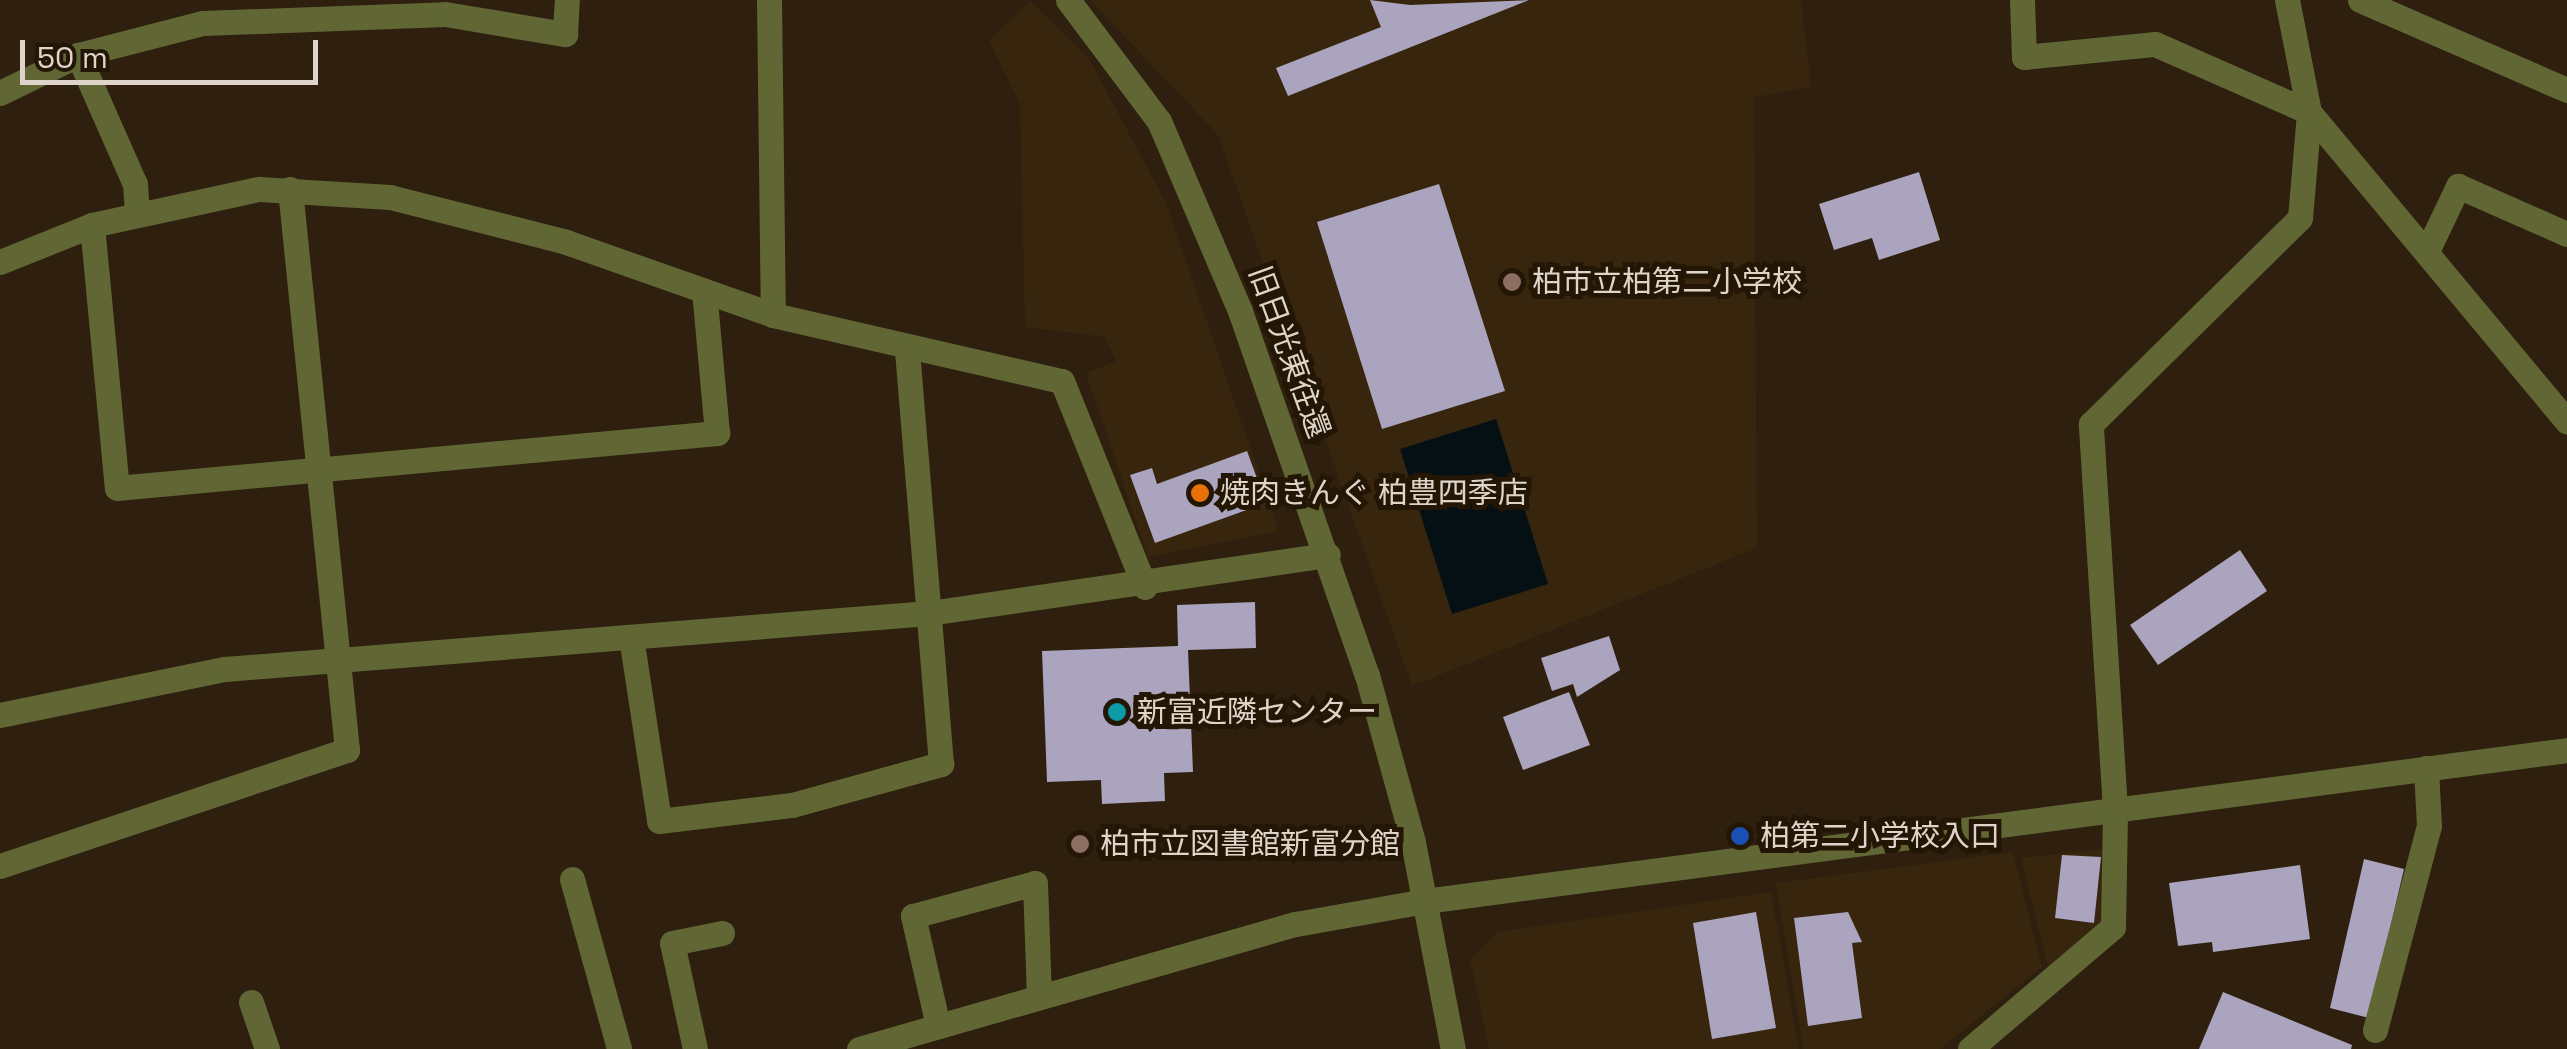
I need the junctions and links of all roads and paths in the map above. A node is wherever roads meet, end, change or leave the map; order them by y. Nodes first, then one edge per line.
1 (567, 0) edge
2 (769, 0) edge
3 (1068, 0) edge
4 (2022, 0) edge
5 (2287, 0) edge
6 (2360, 0) edge
7 (199, 12) edge
8 (78, 55) junction
9 (2567, 90) edge
10 (0, 93) edge
11 (2309, 112) junction
12 (290, 190) junction
13 (137, 212) junction
14 (92, 225) junction
15 (2567, 234) edge
16 (2428, 250) junction
17 (0, 262) edge
18 (704, 291) junction
19 (774, 316) junction
20 (906, 348) junction
21 (2567, 422) edge
22 (316, 469) junction
23 (1328, 555) junction
24 (1146, 587) junction
25 (928, 613) junction
26 (631, 637) junction
27 (336, 660) junction
28 (0, 715) edge
29 (2567, 750) edge
30 (2426, 768) junction
31 (2115, 809) junction
32 (0, 866) edge
33 (572, 879) dead end
34 (1424, 901) junction
35 (722, 932) dead end
36 (1039, 995) junction
37 (250, 1002) dead end
38 (938, 1026) junction
39 (2375, 1030) dead end
40 (897, 1044) edge
41 (267, 1049) edge
42 (619, 1049) edge
43 (695, 1049) edge
44 (859, 1049) edge
45 (1454, 1049) edge
46 (1970, 1049) edge

1 - 7 street
2 - 19 street
3 - 23 street, 旧日光東往還
4 - 11 street
5 - 11 street
6 - 9 street
7 - 8 street
8 - 10 street
8 - 13 street
11 - 16 street
11 - 31 street
12 - 13 street
12 - 18 street
12 - 22 street
13 - 14 street
14 - 17 street
14 - 22 street
15 - 16 street
16 - 21 street
18 - 19 street
18 - 22 street
19 - 20 street
20 - 24 street
20 - 25 street
22 - 27 street
23 - 24 street
23 - 34 street, 旧日光東往還
24 - 25 street
25 - 26 street
25 - 26 street
26 - 27 street
27 - 28 street
27 - 32 street
29 - 30 street
30 - 31 street
30 - 39 street
31 - 34 street
31 - 46 street
33 - 42 street
34 - 36 street
34 - 45 street, 旧日光東往還
35 - 43 street
36 - 38 street
36 - 38 street
37 - 41 street
38 - 40 street
40 - 44 street

